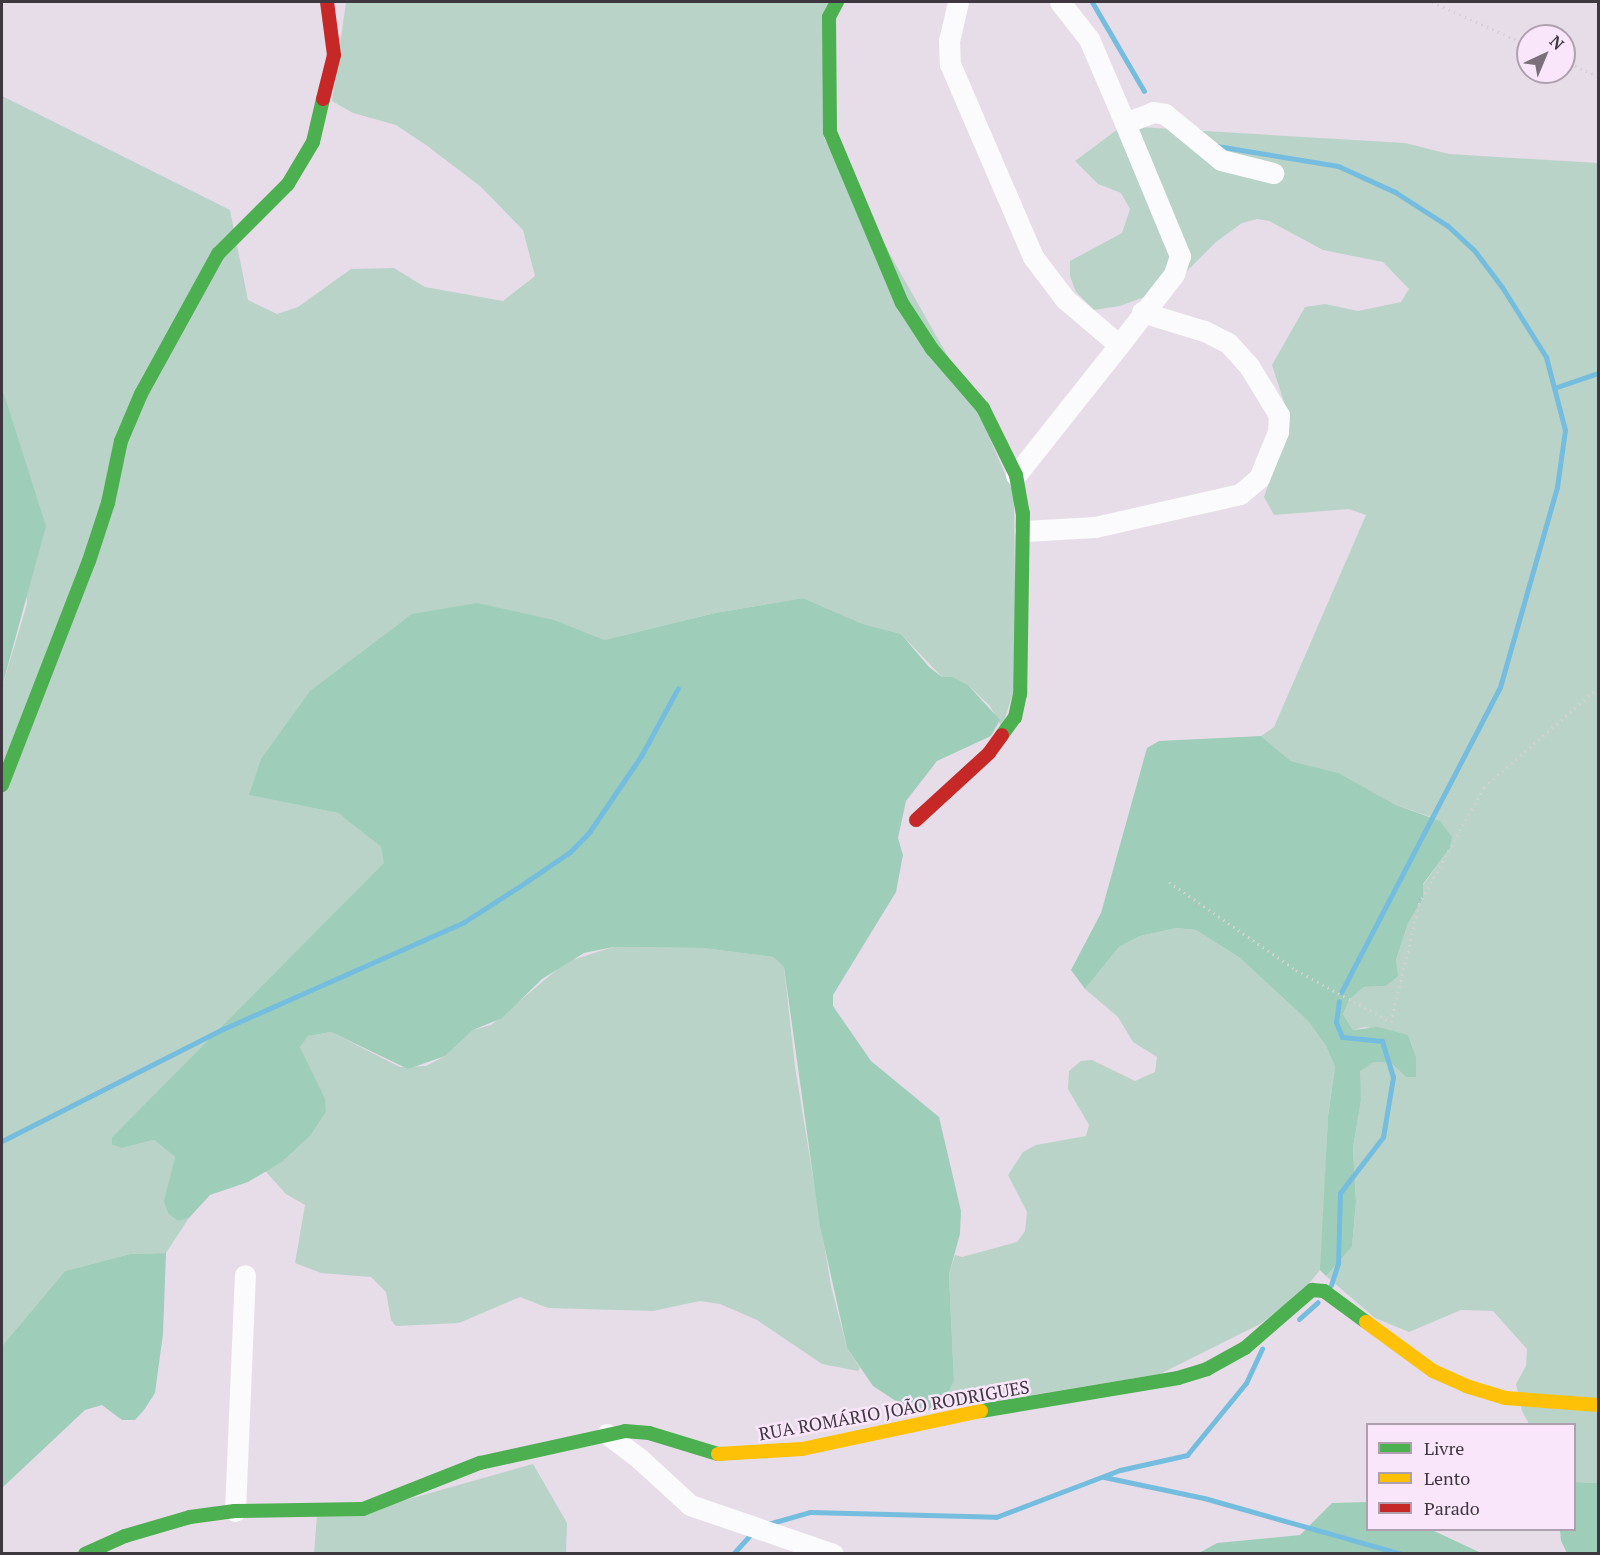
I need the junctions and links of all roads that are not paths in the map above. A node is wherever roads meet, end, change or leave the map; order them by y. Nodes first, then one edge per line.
1 (327, 2) edge
2 (837, 2) edge
3 (958, 2) edge
4 (1060, 2) edge
5 (1125, 123) junction
6 (1274, 173) dead end
7 (1142, 312) junction
8 (1119, 345) junction
9 (1016, 475) junction
10 (1025, 531) junction
11 (2, 785) edge
12 (916, 820) dead end
13 (245, 1275) dead end
14 (1599, 1405) edge
15 (607, 1434) junction
16 (235, 1511) junction
17 (84, 1554) edge
18 (833, 1554) edge

1 - 11 street
2 - 9 street
3 - 8 street
4 - 5 street
5 - 6 street
5 - 7 street
7 - 8 street
7 - 10 street
8 - 9 street
9 - 10 street
10 - 12 street
13 - 16 street
14 - 15 street, RUA ROMÁRIO JOÃO RODRIGUES
15 - 16 street, RUA ROMÁRIO JOÃO RODRIGUES
15 - 18 street
16 - 17 street, RUA ROMÁRIO JOÃO RODRIGUES

